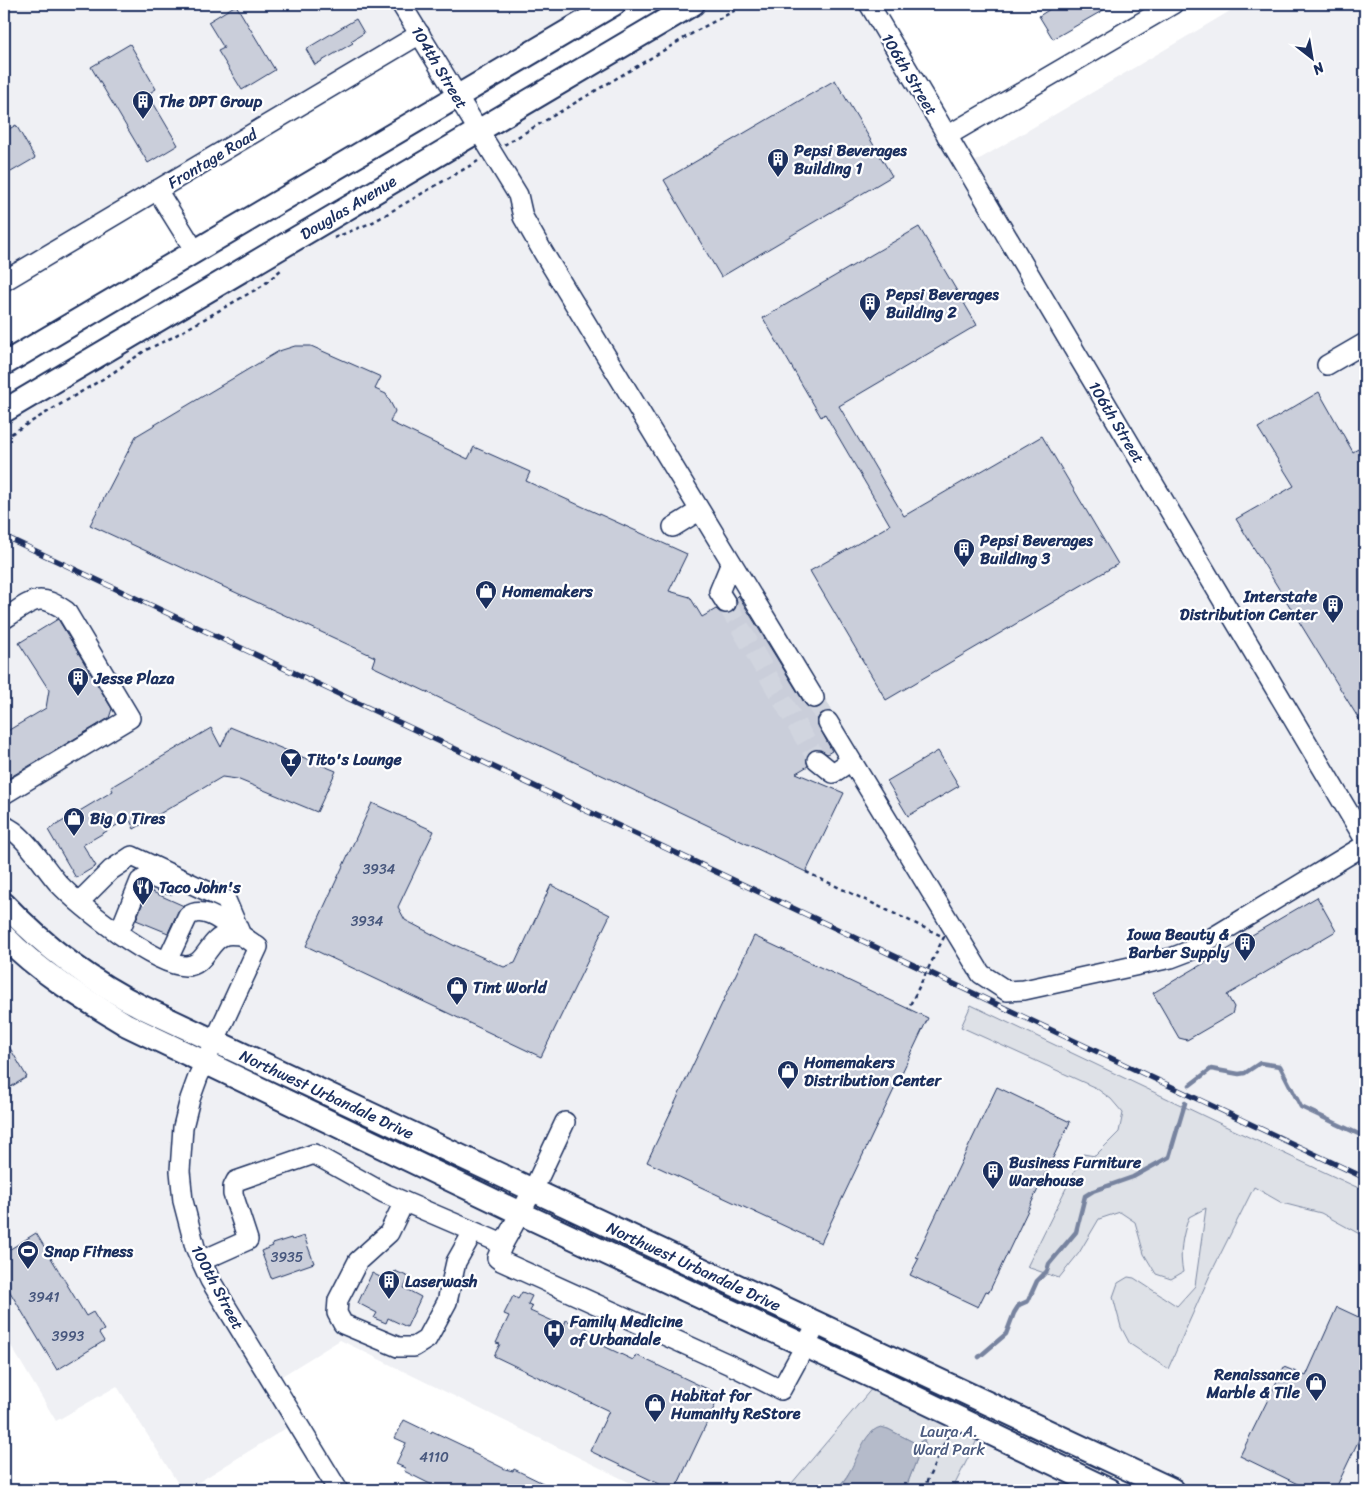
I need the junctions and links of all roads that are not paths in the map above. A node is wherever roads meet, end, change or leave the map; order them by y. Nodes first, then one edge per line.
1 (401, 4) edge
2 (614, 4) edge
3 (693, 4) edge
4 (868, 4) edge
5 (1173, 4) edge
6 (420, 34) junction
7 (458, 96) junction
8 (478, 130) junction
9 (947, 136) junction
10 (157, 190) junction
11 (195, 251) junction
12 (4, 281) edge
13 (1365, 343) edge
14 (4, 364) edge
15 (1327, 366) dead end
16 (4, 411) edge
17 (699, 511) junction
18 (673, 526) dead end
19 (731, 563) junction
20 (726, 603) tunnel mouth
21 (4, 619) edge
22 (814, 698) tunnel mouth
23 (828, 722) tunnel mouth
24 (817, 760) tunnel mouth
25 (851, 761) junction
26 (4, 794) edge
27 (4, 825) edge
28 (1365, 840) edge
29 (1365, 844) edge
30 (79, 902) junction
31 (4, 904) edge
32 (229, 907) junction
33 (119, 933) junction
34 (241, 935) junction
35 (4, 936) edge
36 (167, 961) junction
37 (214, 1042) junction
38 (205, 1063) junction
39 (565, 1122) dead end
40 (532, 1190) junction
41 (404, 1202) junction
42 (520, 1212) junction
43 (473, 1232) junction
44 (503, 1244) junction
45 (201, 1261) junction
46 (817, 1324) junction
47 (806, 1345) junction
48 (338, 1490) edge
49 (1109, 1490) edge
50 (1173, 1490) edge

1 - 6 street, 104th Street
2 - 7 main road
3 - 8 main road, Douglas Avenue
4 - 9 street, 106th Street
5 - 9 street
6 - 7 street, 104th Street
6 - 10 street, Frontage Road
7 - 8 street, 104th Street
7 - 11 main road
8 - 16 main road, Douglas Avenue
8 - 17 street, 104th Street
9 - 28 street, 106th Street
10 - 11 street
10 - 12 street, Frontage Road
11 - 14 main road
13 - 15 street
17 - 18 street
17 - 19 street, 104th Street
19 - 20 street
19 - 22 street, 104th Street
21 - 26 street
23 - 25 street
24 - 25 street
25 - 29 street
27 - 30 street
30 - 32 street
30 - 33 street
31 - 37 main road
32 - 33 street
32 - 34 street
33 - 36 street
34 - 36 street
34 - 36 street
34 - 37 street, 100th Street
35 - 38 main road
37 - 38 street, 100th Street
37 - 40 main road, Northwest Urbandale Drive
38 - 42 main road, Northwest Urbandale Drive
38 - 45 street, 100th Street
39 - 40 street
40 - 42 street
40 - 46 main road, Northwest Urbandale Drive
41 - 43 street
41 - 43 street
41 - 45 street
42 - 44 street
42 - 47 main road, Northwest Urbandale Drive
43 - 44 street
44 - 47 street
45 - 48 street, 100th Street
46 - 47 street
46 - 50 main road, Northwest Urbandale Drive
47 - 49 main road, Northwest Urbandale Drive

